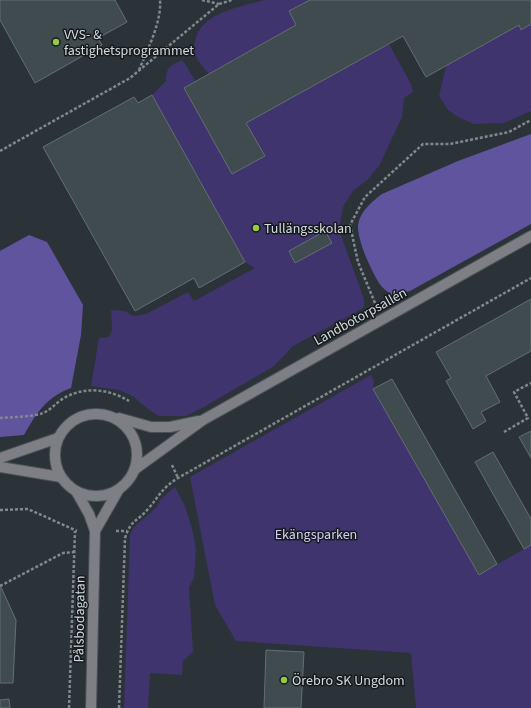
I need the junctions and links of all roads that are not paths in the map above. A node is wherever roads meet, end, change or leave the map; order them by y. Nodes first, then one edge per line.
1 (531, 236) edge
2 (110, 416) junction
3 (203, 420) junction
4 (58, 438) junction
5 (0, 458) edge
6 (0, 467) edge
7 (134, 470) junction
8 (61, 478) junction
9 (119, 489) junction
10 (76, 491) junction
11 (95, 531) junction
12 (91, 708) edge

1 - 3 street, Landbotorpsallén
2 - 3 street, Landbotorpsallén
2 - 4 street
2 - 7 street
3 - 7 street, Landbotorpsallén
4 - 5 street
4 - 8 street
6 - 8 street
7 - 9 street
8 - 10 street
9 - 10 street
9 - 11 street, Pålsbodagatan
10 - 11 street, Pålsbodagatan
11 - 12 street, Pålsbodagatan

